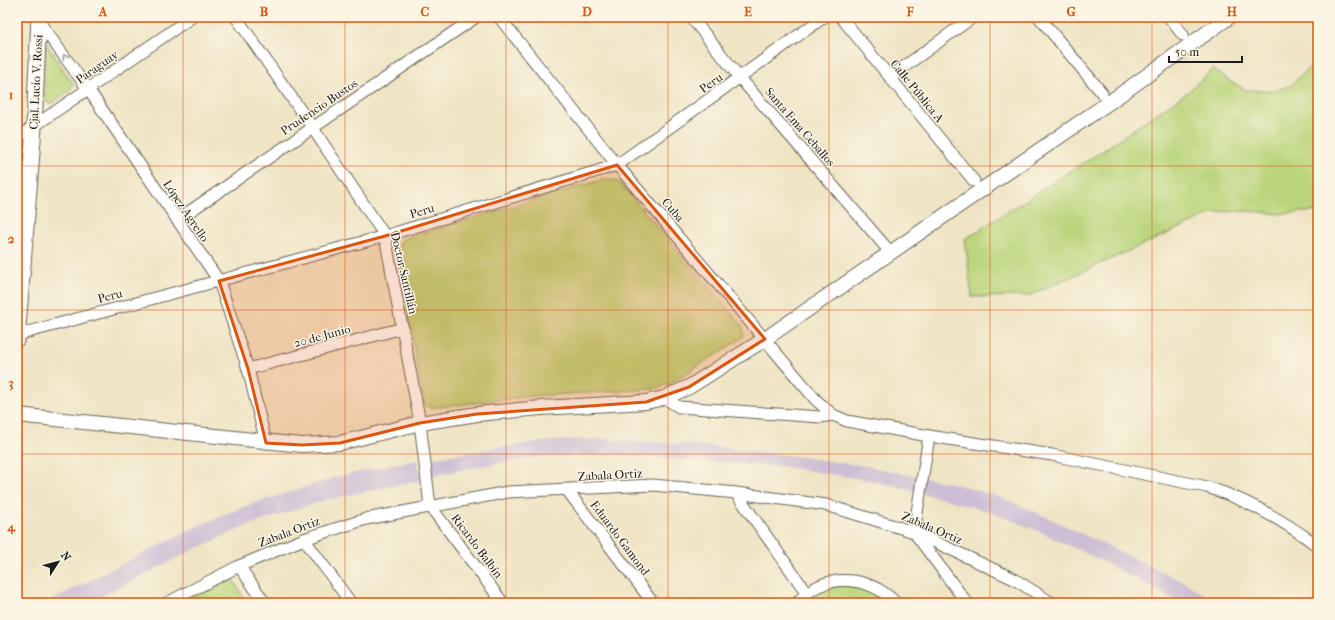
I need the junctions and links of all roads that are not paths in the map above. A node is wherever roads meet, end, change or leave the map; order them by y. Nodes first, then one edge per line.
1 (192, 17) edge
2 (236, 17) edge
3 (476, 17) edge
4 (499, 17) edge
5 (691, 17) edge
6 (824, 17) edge
7 (841, 17) edge
8 (973, 17) edge
9 (1039, 17) edge
10 (1169, 17) edge
11 (1229, 17) edge
12 (38, 19) edge
13 (1183, 35) dead end
14 (890, 77) junction
15 (740, 78) junction
16 (88, 89) junction
17 (1102, 93) dead end
18 (34, 127) junction
19 (312, 127) junction
20 (17, 138) edge
21 (617, 165) junction
22 (974, 181) dead end
23 (177, 220) junction
24 (385, 236) junction
25 (891, 253) junction
26 (218, 281) junction
27 (19, 293) edge
28 (403, 328) junction
29 (17, 335) edge
30 (17, 339) edge
31 (765, 339) junction
32 (248, 369) junction
33 (664, 398) junction
34 (17, 415) edge
35 (833, 415) junction
36 (420, 423) junction
37 (929, 436) junction
38 (266, 443) junction
39 (566, 490) junction
40 (736, 493) junction
41 (430, 506) junction
42 (914, 532) junction
43 (304, 539) junction
44 (1318, 546) edge
45 (238, 566) junction
46 (806, 592) junction
47 (167, 603) edge
48 (265, 603) edge
49 (351, 603) edge
50 (503, 603) edge
51 (653, 603) edge
52 (797, 603) edge
53 (896, 603) edge
54 (967, 603) edge
55 (1052, 603) edge

1 - 16 street, Paraguay
2 - 19 street, Doctor Santillán
3 - 19 street, Prudencio Bustos
4 - 21 street, Cuba
5 - 15 street, Santa Ema Ceballos
6 - 15 street, Peru
7 - 14 street, Calle Pública A
8 - 14 street
9 - 17 street
10 - 13 street
11 - 25 street
16 -> 12 street, López Agrello
12 - 18 main road, Cjal. Lucio V. Rossi
14 - 22 street, Calle Pública A
15 - 21 street, Peru
15 - 25 street, Santa Ema Ceballos
16 - 18 street, Paraguay
16 - 23 street, López Agrello
18 - 20 street, Paraguay
18 - 27 main road, Cjal. Lucio V. Rossi
19 - 23 street, Prudencio Bustos
19 - 24 street, Doctor Santillán
21 - 24 street, Peru
21 - 31 street, Cuba
23 - 26 street, López Agrello
24 - 26 street, Peru
24 - 28 street, Doctor Santillán
25 - 31 street
26 - 29 street, Peru
26 - 32 street, López Agrello
27 - 29 main road, Cjal. Lucio V. Rossi
28 - 32 street, 20 de Junio
28 - 36 street, Doctor Santillán
29 - 30 main road, Cjal. Lucio V. Rossi
31 - 33 street
31 - 35 street, Cuba
32 - 38 street, López Agrello
33 - 35 street
33 - 36 street
34 - 38 street
35 - 37 street
36 - 38 street
36 - 41 street, Doctor Santillán
37 - 42 street
37 - 44 street
39 - 40 street, Zabala Ortiz
39 - 41 street, Zabala Ortiz
39 - 51 street, Eduardo Gamond
40 - 42 street, Zabala Ortiz
40 - 46 street
41 - 43 street, Zabala Ortiz
41 - 50 street, Ricardo Balbín
42 - 54 street
42 - 55 street, Zabala Ortiz
43 - 45 street, Zabala Ortiz
43 - 49 street
45 - 47 street, Zabala Ortiz
45 - 48 street
46 - 52 street
46 - 53 street

